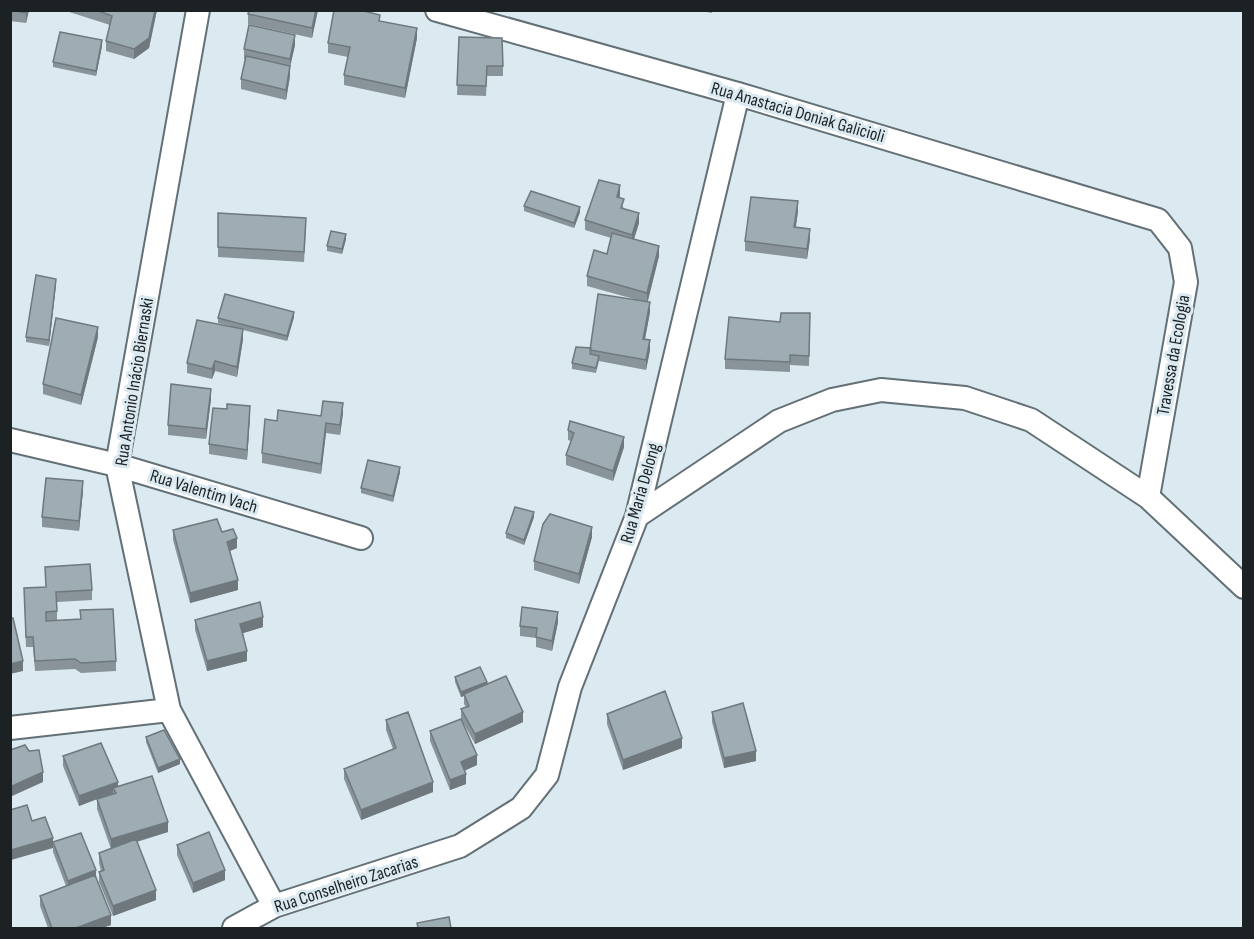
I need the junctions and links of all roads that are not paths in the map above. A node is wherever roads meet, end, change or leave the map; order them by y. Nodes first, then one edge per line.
1 (198, 10) edge
2 (437, 10) edge
3 (738, 94) junction
4 (1158, 220) joint
5 (10, 440) edge
6 (117, 465) junction
7 (1148, 497) junction
8 (637, 516) junction
9 (361, 538) dead end
10 (1244, 587) edge
11 (169, 710) junction
12 (10, 728) edge
13 (460, 846) joint
14 (274, 906) junction
15 (234, 928) edge

1 - 6 street, Rua Antonio Inácio Biernaski
2 - 3 street, Rua Anastacia Doniak Galicioli
3 - 4 street, Rua Anastacia Doniak Galicioli
3 - 8 street, Rua Maria Delong
4 - 7 street, Travessa da Ecologia
5 - 6 street, Rua Valentim Vach
6 - 9 street, Rua Valentim Vach
6 - 11 street, Rua Antonio Inácio Biernaski
7 - 8 street
7 - 10 street
8 - 13 street, Rua Maria Delong
11 - 12 street
11 - 14 street, Rua Antonio Inácio Biernaski
13 - 14 street, Rua Conselheiro Zacarias
14 - 15 street, Rua Conselheiro Zacarias

